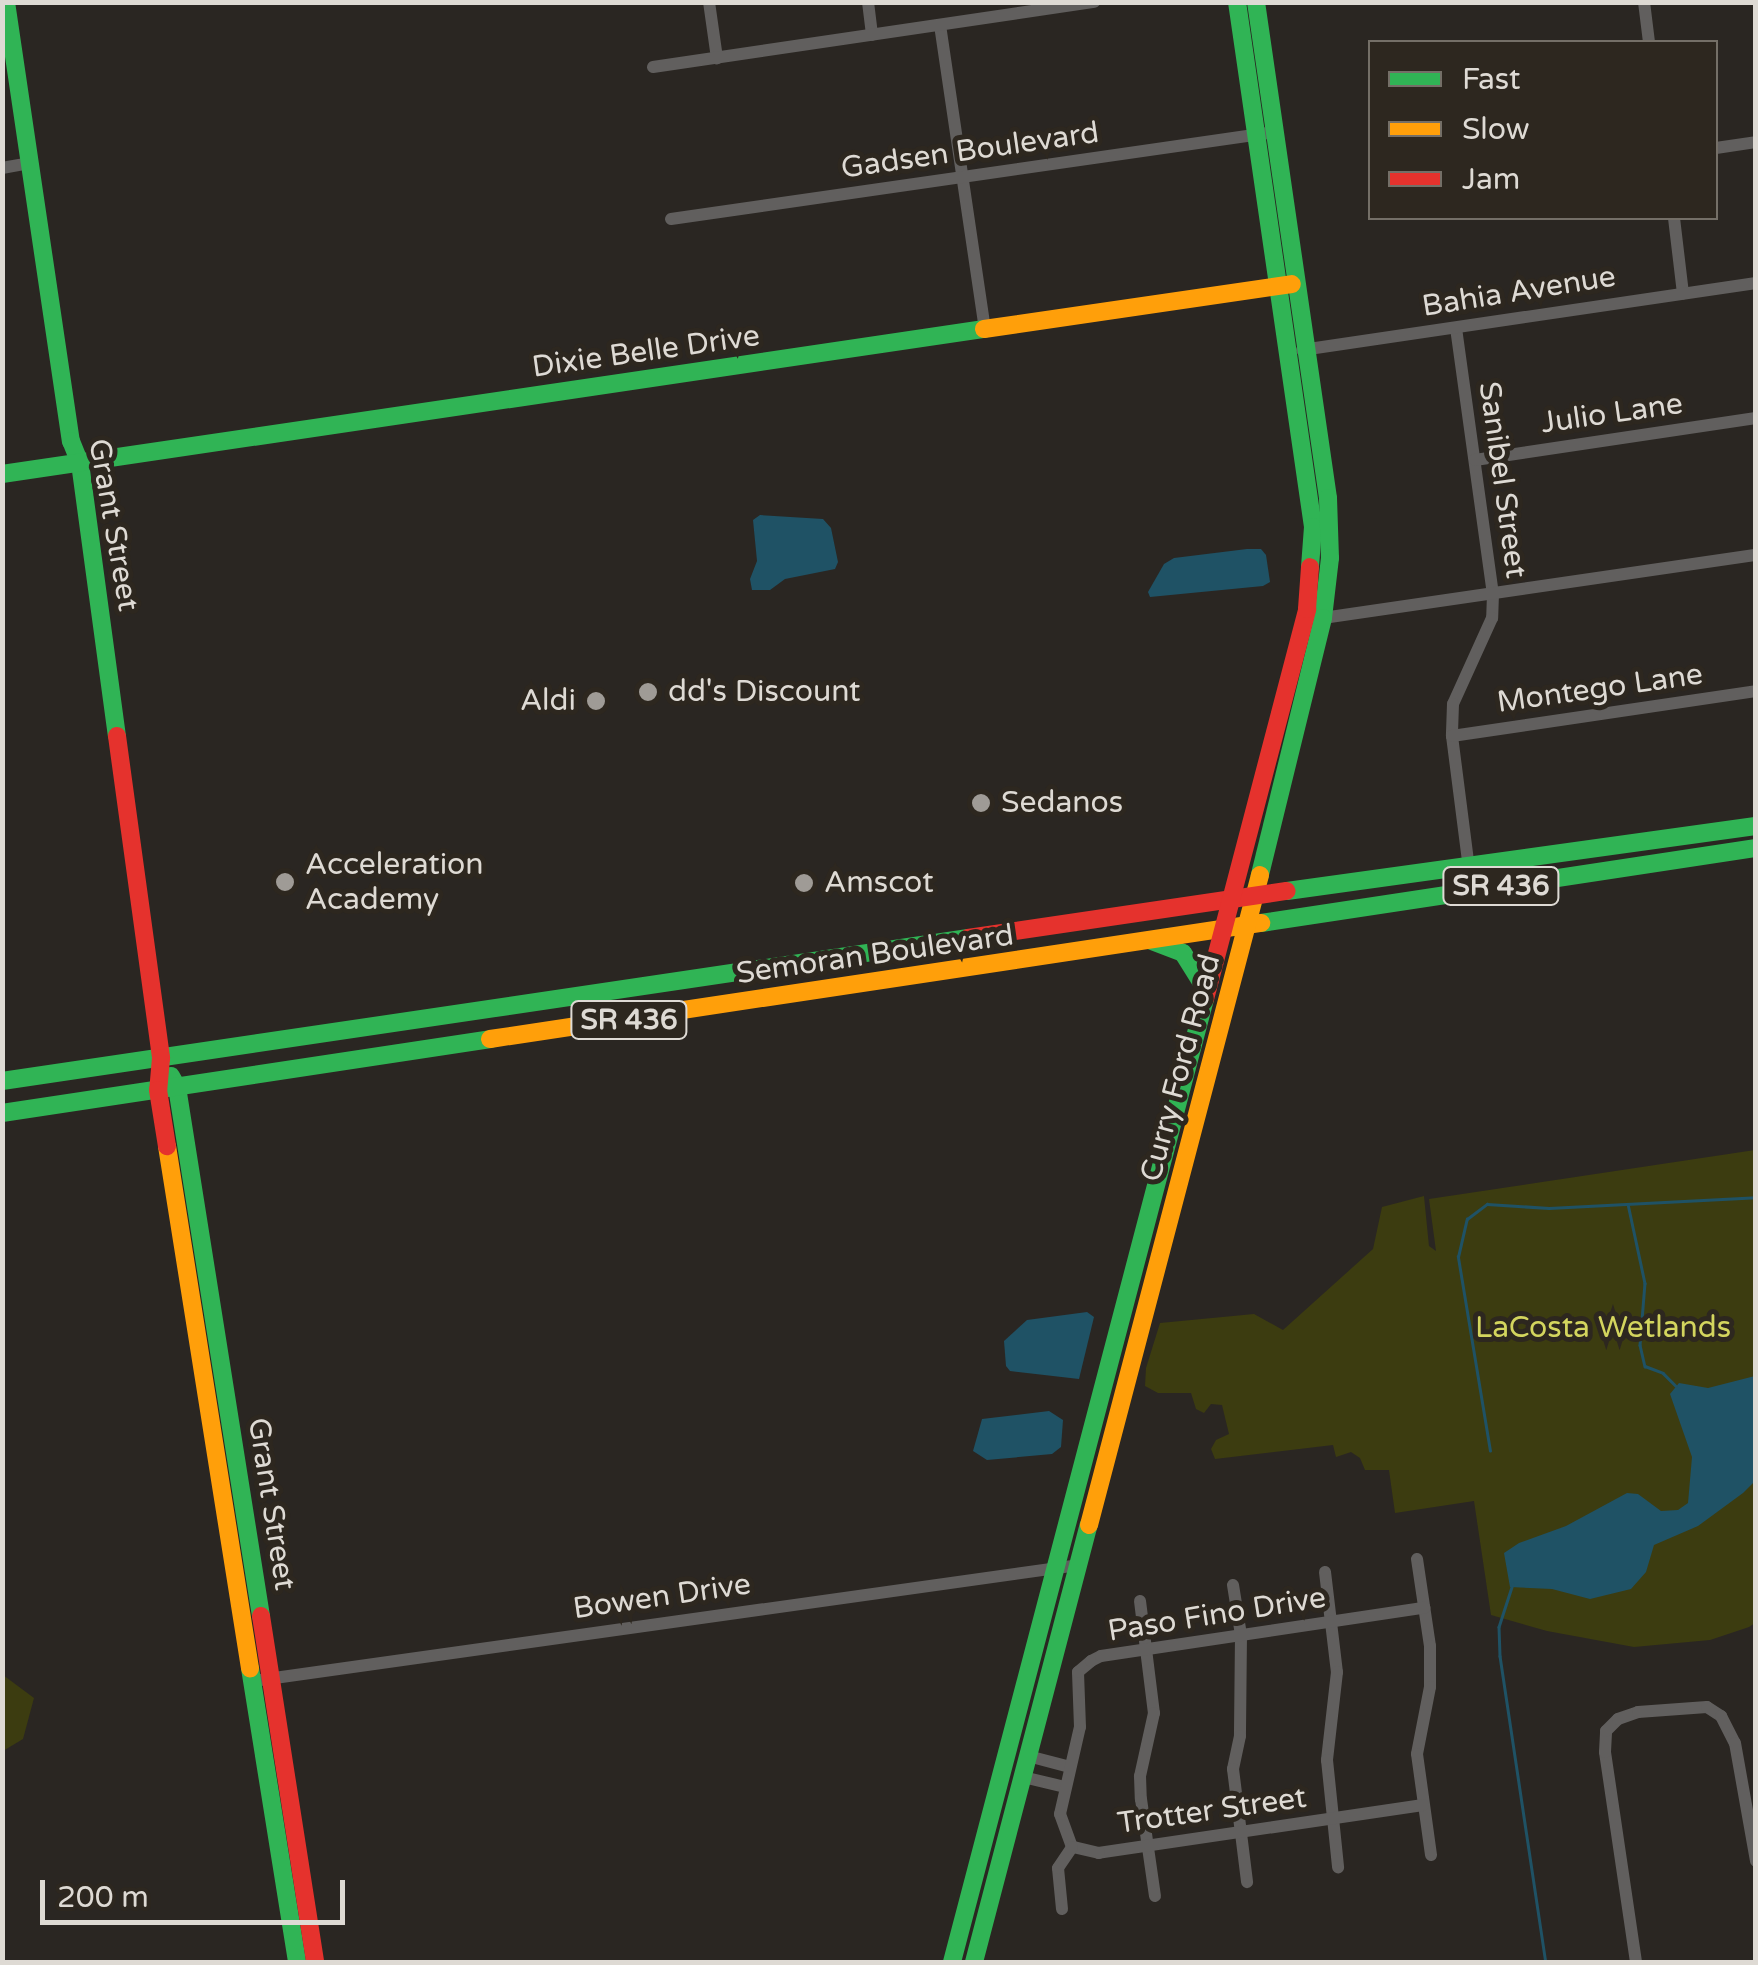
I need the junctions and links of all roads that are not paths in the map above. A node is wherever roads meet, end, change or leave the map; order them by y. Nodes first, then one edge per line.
1 (6, 2) edge
2 (709, 2) edge
3 (868, 2) edge
4 (1094, 2) edge
5 (1237, 2) edge
6 (1256, 2) edge
7 (1644, 2) edge
8 (940, 25) junction
9 (872, 35) junction
10 (1649, 40) edge
11 (717, 58) junction
12 (654, 66) dead end
13 (1266, 133) junction
14 (1756, 142) edge
15 (1718, 148) edge
16 (31, 163) junction
17 (2, 168) edge
18 (962, 177) junction
19 (672, 218) dead end
20 (1674, 220) edge
21 (1756, 282) edge
22 (1289, 284) junction
23 (1683, 293) junction
24 (1456, 328) junction
25 (985, 330) junction
26 (1298, 350) junction
27 (1756, 418) edge
28 (1476, 460) junction
29 (80, 463) junction
30 (2, 474) edge
31 (1313, 527) junction
32 (1756, 555) edge
33 (1493, 594) junction
34 (1323, 618) junction
35 (1756, 691) edge
36 (1452, 736) junction
37 (1756, 826) edge
38 (1756, 848) edge
39 (1469, 869) junction
40 (1255, 896) junction
41 (1230, 899) junction
42 (1248, 925) junction
43 (1223, 929) junction
44 (1152, 941) junction
45 (853, 955) junction
46 (754, 970) junction
47 (793, 995) junction
48 (1204, 1003) junction
49 (463, 1014) junction
50 (573, 1028) junction
51 (415, 1052) junction
52 (161, 1058) junction
53 (2, 1081) edge
54 (167, 1088) junction
55 (2, 1113) edge
56 (1166, 1147) junction
57 (1131, 1282) junction
58 (1154, 1282) junction
59 (1121, 1404) junction
60 (1417, 1559) dead end
61 (1078, 1565) junction
62 (1056, 1568) junction
63 (1325, 1572) dead end
64 (1234, 1585) dead end
65 (1140, 1601) dead end
66 (1424, 1608) junction
67 (1333, 1622) junction
68 (1241, 1635) junction
69 (1148, 1649) junction
70 (1032, 1658) junction
71 (262, 1680) junction
72 (1028, 1756) junction
73 (1070, 1768) junction
74 (1001, 1776) junction
75 (1023, 1777) junction
76 (1065, 1788) junction
77 (290, 1802) junction
78 (272, 1805) junction
79 (1422, 1805) junction
80 (1332, 1818) junction
81 (1239, 1833) junction
82 (1149, 1846) junction
83 (1072, 1847) junction
84 (1431, 1855) dead end
85 (1756, 1861) edge
86 (1338, 1868) dead end
87 (1247, 1882) dead end
88 (971, 1894) junction
89 (1155, 1896) dead end
90 (1062, 1909) dead end
91 (982, 1929) junction
92 (297, 1962) edge
93 (316, 1962) edge
94 (952, 1962) edge
95 (960, 1962) edge
96 (974, 1962) edge
97 (1636, 1962) edge

1 - 16 main road, Grant Street
2 - 11 street
3 - 9 street
4 - 8 street
5 - 13 main road, Curry Ford Road
6 - 13 main road, Curry Ford Road
7 - 10 street
8 - 9 street
8 - 18 street
9 - 11 street
11 - 12 street
13 - 18 street, Gadsen Boulevard
13 - 22 main road, Curry Ford Road
14 - 15 street
16 - 17 street
16 - 29 main road, Grant Street
18 - 19 street, Gadsen Boulevard
18 - 25 street
20 - 23 street
21 - 23 street, Bahia Avenue
22 - 25 main road, Dixie Belle Drive
22 - 26 main road, Curry Ford Road
23 - 24 street, Bahia Avenue
24 - 26 street, Bahia Avenue
24 - 28 street, Sanibel Street
25 - 29 main road, Dixie Belle Drive
26 - 31 main road, Curry Ford Road
26 - 34 main road, Curry Ford Road
27 - 28 street, Julio Lane
28 - 33 street, Sanibel Street
29 - 30 main road, Dixie Belle Drive
29 - 52 main road, Grant Street
31 - 34 main road
31 - 41 main road, Curry Ford Road
32 - 33 street
33 - 34 street
33 - 36 street, Sanibel Street
34 - 40 main road, Curry Ford Road
35 - 36 street, Montego Lane
36 - 39 street, Sanibel Street
37 - 39 main road, Semoran Boulevard / SR 436
38 - 42 main road, Semoran Boulevard / SR 436
39 - 40 main road, Semoran Boulevard / SR 436
40 - 41 main road, Semoran Boulevard / SR 436
40 - 42 main road, Curry Ford Road
41 - 43 main road, Curry Ford Road
41 - 45 main road, Semoran Boulevard / SR 436
42 - 43 main road, Semoran Boulevard / SR 436
42 - 58 main road, Curry Ford Road
43 - 44 main road, Semoran Boulevard / SR 436
43 - 48 main road, Curry Ford Road
44 - 47 main road, Semoran Boulevard / SR 436
44 - 48 main road
45 - 46 main road, Semoran Boulevard / SR 436
45 - 47 main road
46 - 49 main road, Semoran Boulevard / SR 436
46 - 50 main road
47 - 50 main road, Semoran Boulevard / SR 436
48 - 56 main road, Curry Ford Road
49 - 51 main road
49 - 52 main road, Semoran Boulevard / SR 436
50 - 51 main road, Semoran Boulevard / SR 436
51 - 54 main road, Semoran Boulevard / SR 436
52 - 53 main road, Semoran Boulevard / SR 436
52 - 54 main road, Grant Street
54 - 55 main road, Semoran Boulevard / SR 436
54 - 71 main road, Grant Street
56 - 57 main road, Curry Ford Road
56 - 58 main road
57 - 59 main road
57 - 62 main road, Curry Ford Road
58 - 59 main road, Curry Ford Road
59 - 61 main road, Curry Ford Road
60 - 66 street
61 - 62 street, Bowen Drive
61 - 72 main road, Curry Ford Road
62 - 70 main road, Curry Ford Road
62 - 71 street, Bowen Drive
63 - 67 street
64 - 68 street
65 - 69 street
66 - 67 street, Paso Fino Drive
66 - 79 street
67 - 68 street, Paso Fino Drive
67 - 80 street
68 - 69 street, Paso Fino Drive
68 - 81 street
69 - 73 street, Paso Fino Drive
69 - 82 street
70 - 74 main road, Curry Ford Road
70 - 75 main road
71 - 77 main road, Grant Street
71 - 78 main road, Grant Street
72 - 73 street
72 - 75 main road, Curry Ford Road
73 - 76 street, Paso Fino Drive
74 - 88 main road, Curry Ford Road
74 - 91 main road
75 - 76 street
75 - 91 main road, Curry Ford Road
76 - 83 street
77 - 78 street
77 - 93 main road, Grant Street
78 - 92 main road, Grant Street
79 - 80 street, Trotter Street
79 - 84 street
80 - 81 street, Trotter Street
80 - 86 street
81 - 82 street, Trotter Street
81 - 87 street
82 - 83 street, Trotter Street
82 - 89 street
83 - 90 street
85 - 97 street
88 - 94 main road, Curry Ford Road
88 - 95 main road
91 - 96 main road, Curry Ford Road

